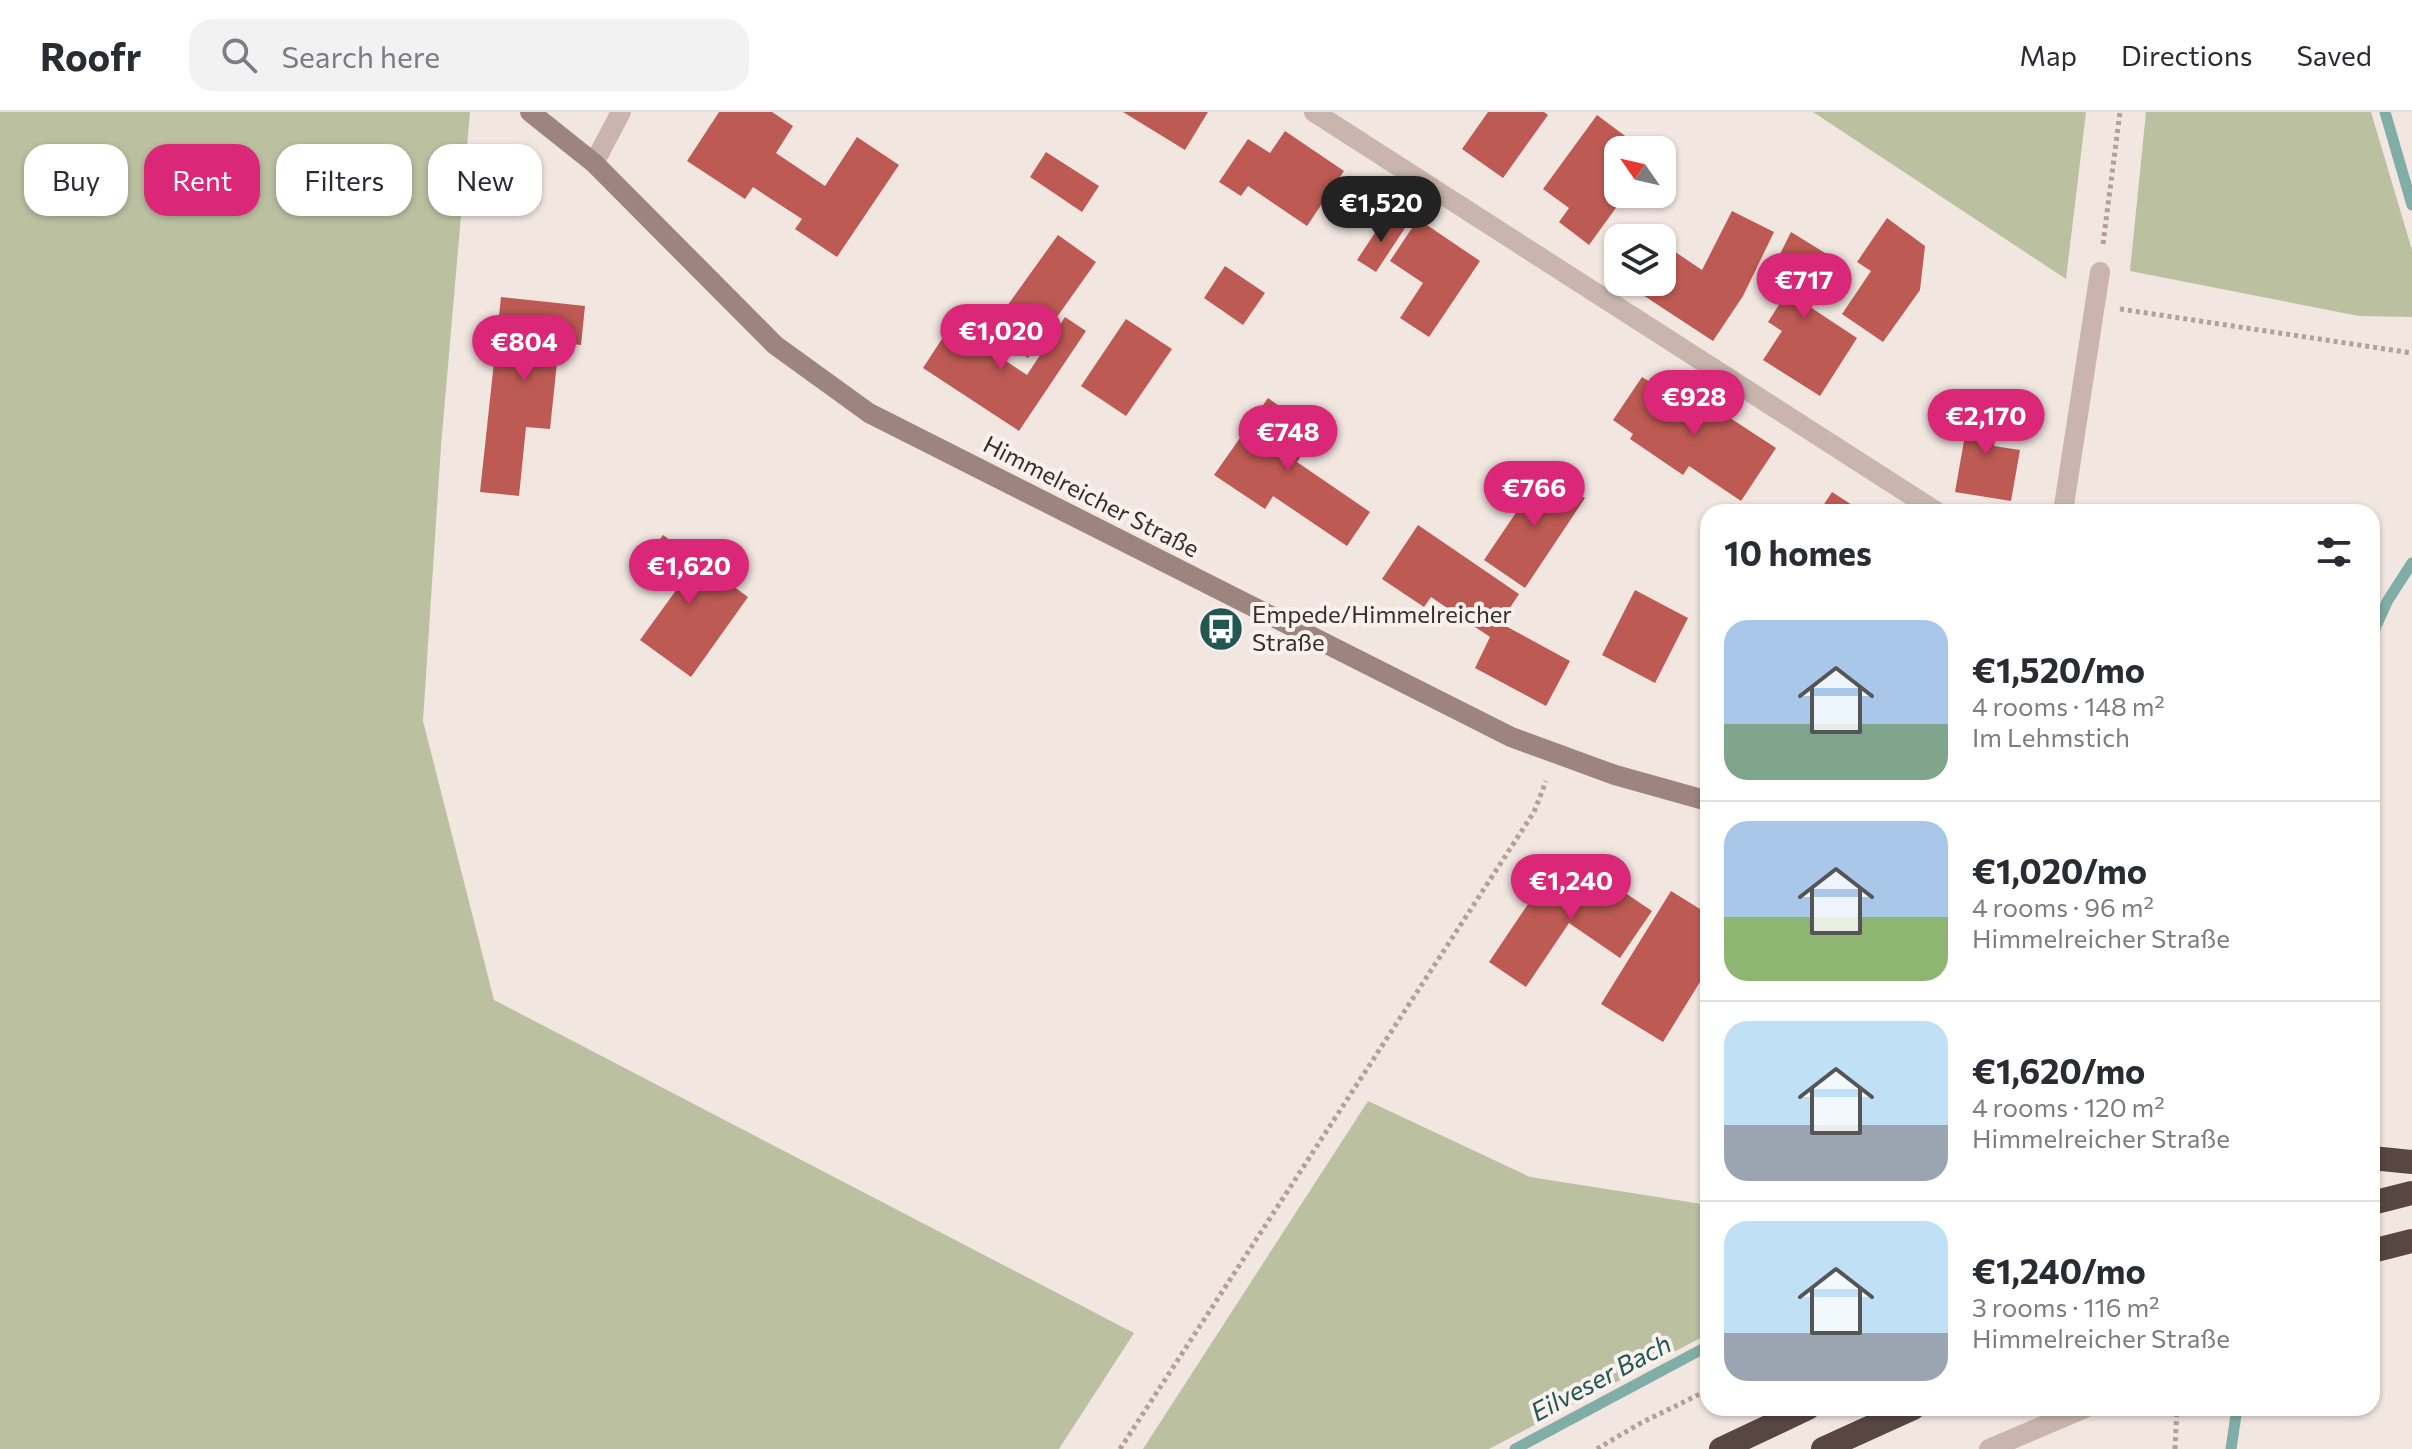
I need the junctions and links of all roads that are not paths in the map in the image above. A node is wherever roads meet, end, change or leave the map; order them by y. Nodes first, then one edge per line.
1 (530, 112) edge
2 (621, 112) edge
3 (1314, 112) edge
4 (594, 163) junction
5 (2100, 272) road end
6 (1925, 504) edge
7 (2064, 504) edge
8 (1700, 799) edge
9 (2380, 1159) edge
10 (2412, 1162) edge
11 (2412, 1193) edge
12 (2380, 1201) edge
13 (2412, 1241) edge
14 (2380, 1249) edge
15 (1791, 1416) edge
16 (1895, 1416) edge
17 (2066, 1416) edge
18 (1721, 1449) edge
19 (1823, 1449) edge
20 (1989, 1449) edge

1 - 4 main road, Himmelreicher Straße
2 - 4 street
3 - 6 street
4 - 8 main road, Himmelreicher Straße
5 - 7 street
9 - 10 highway
11 - 12 highway
13 - 14 highway
15 - 18 highway
16 - 19 highway
17 - 20 street

